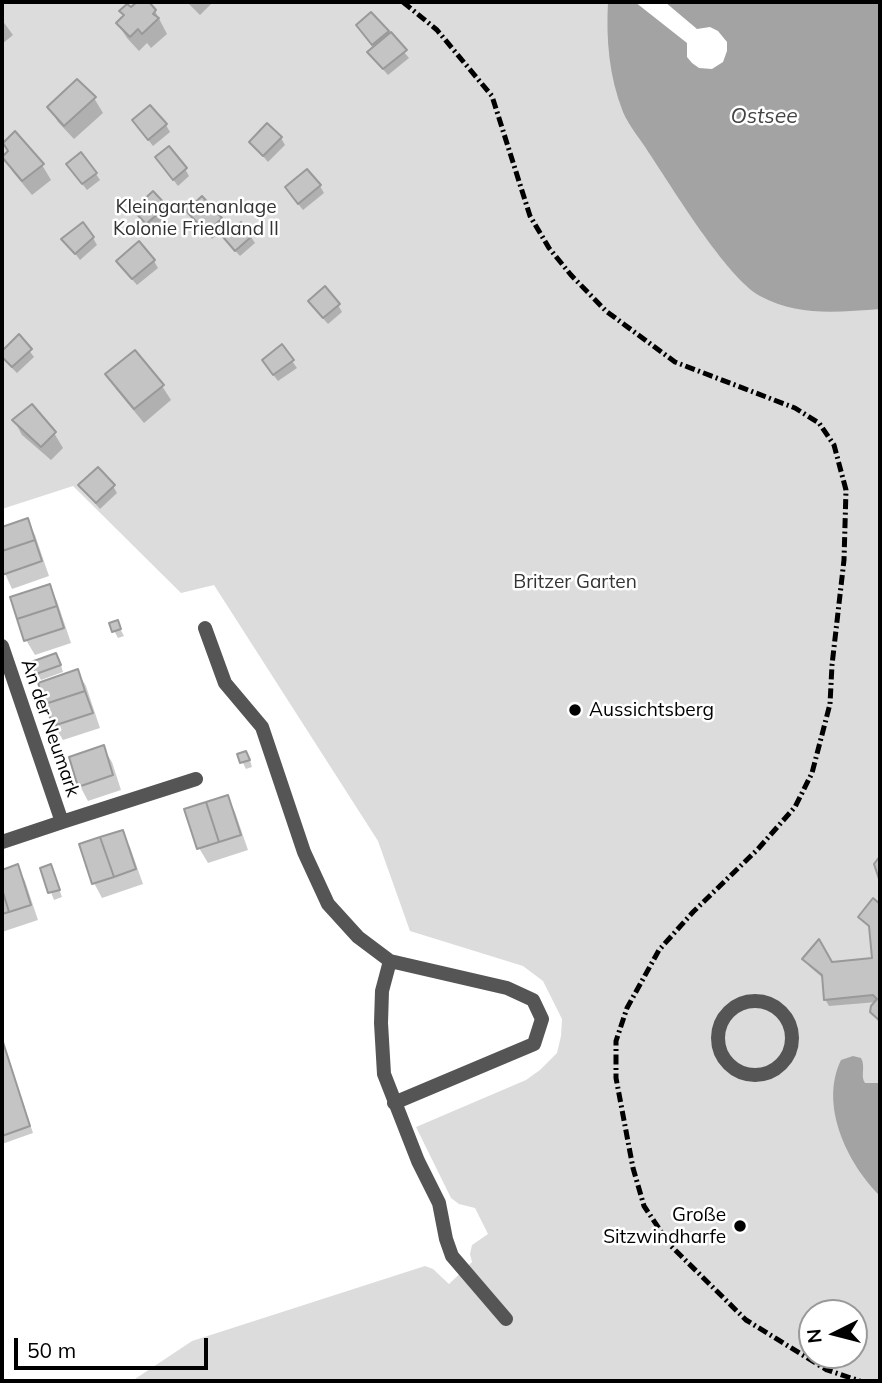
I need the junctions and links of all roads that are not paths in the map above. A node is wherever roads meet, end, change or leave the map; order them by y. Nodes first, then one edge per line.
1 (205, 628) dead end
2 (2, 646) edge
3 (196, 779) dead end
4 (62, 822) junction
5 (2, 842) edge
6 (390, 961) junction
7 (746, 1074) joint
8 (394, 1103) junction
9 (506, 1319) dead end

1 - 6 lane
2 - 4 lane, An der Neumark
3 - 4 lane, An der Neumark
4 - 5 lane, An der Neumark
6 - 8 lane
6 - 8 lane
7 - 7 lane
8 - 9 lane

